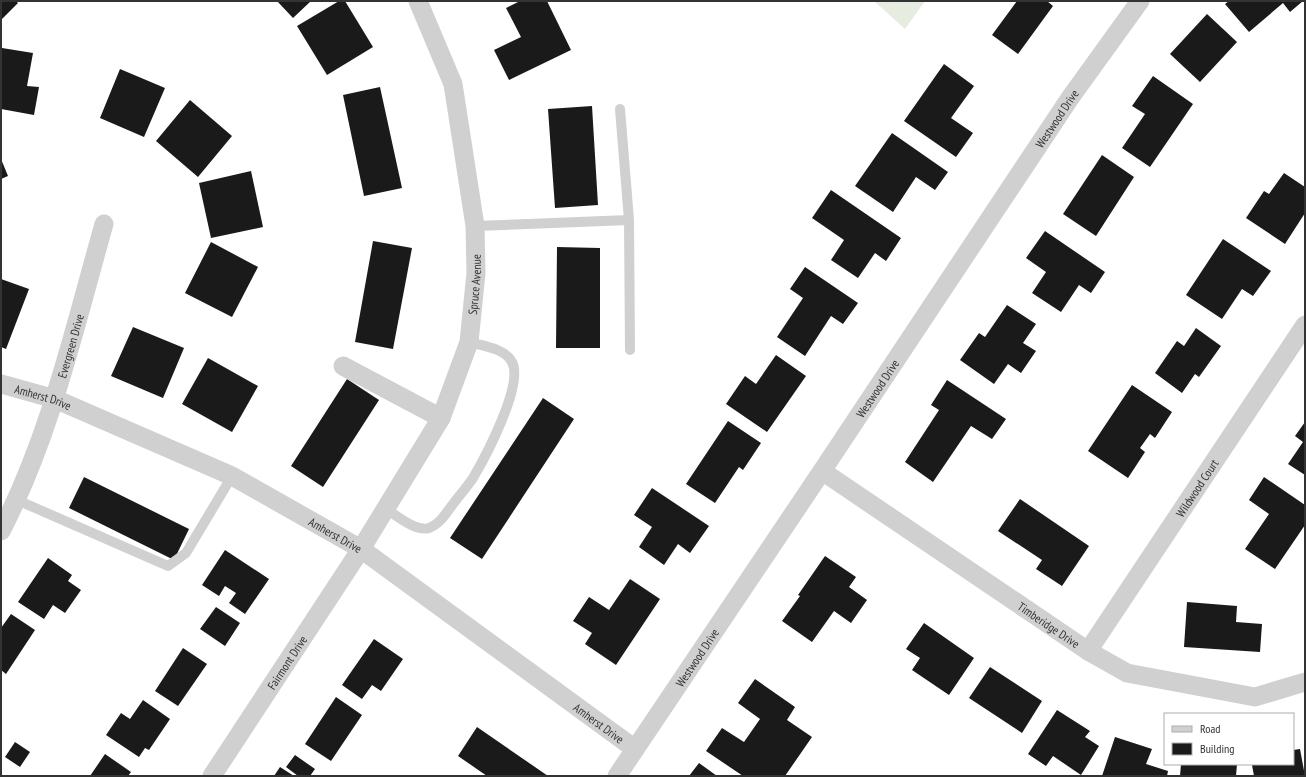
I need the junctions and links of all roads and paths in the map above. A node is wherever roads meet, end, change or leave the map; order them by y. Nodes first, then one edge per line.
1 (418, 1) edge
2 (1140, 1) edge
3 (620, 109) dead end
4 (629, 220) junction
5 (104, 224) dead end
6 (475, 226) junction
7 (1305, 325) edge
8 (469, 342) junction
9 (630, 350) dead end
10 (344, 366) dead end
11 (1, 384) edge
12 (54, 399) junction
13 (441, 418) junction
14 (822, 471) junction
15 (232, 476) junction
16 (17, 500) junction
17 (386, 509) junction
18 (1, 531) edge
19 (361, 549) junction
20 (1088, 651) junction
21 (1305, 682) edge
22 (635, 749) junction
23 (212, 776) edge
24 (617, 776) edge

1 - 6 street, Spruce Avenue
2 - 14 street, Westwood Drive
3 - 4 lane
4 - 6 lane
4 - 9 lane
5 - 12 street, Evergreen Drive
6 - 8 street, Spruce Avenue
7 - 20 street, Wildwood Court
8 - 13 street, Spruce Avenue
8 - 17 lane
10 - 13 street
11 - 12 street, Amherst Drive
12 - 15 street, Amherst Drive
12 - 16 street, Evergreen Drive
13 - 17 street, Spruce Avenue
14 - 20 street, Timberidge Drive
14 - 22 street, Westwood Drive
15 - 16 lane
15 - 19 street, Amherst Drive
16 - 18 street, Evergreen Drive
17 - 19 street, Spruce Avenue
19 - 22 street, Amherst Drive
19 - 23 street, Fairmont Drive
20 - 21 street, Timberidge Drive
22 - 24 street, Westwood Drive

